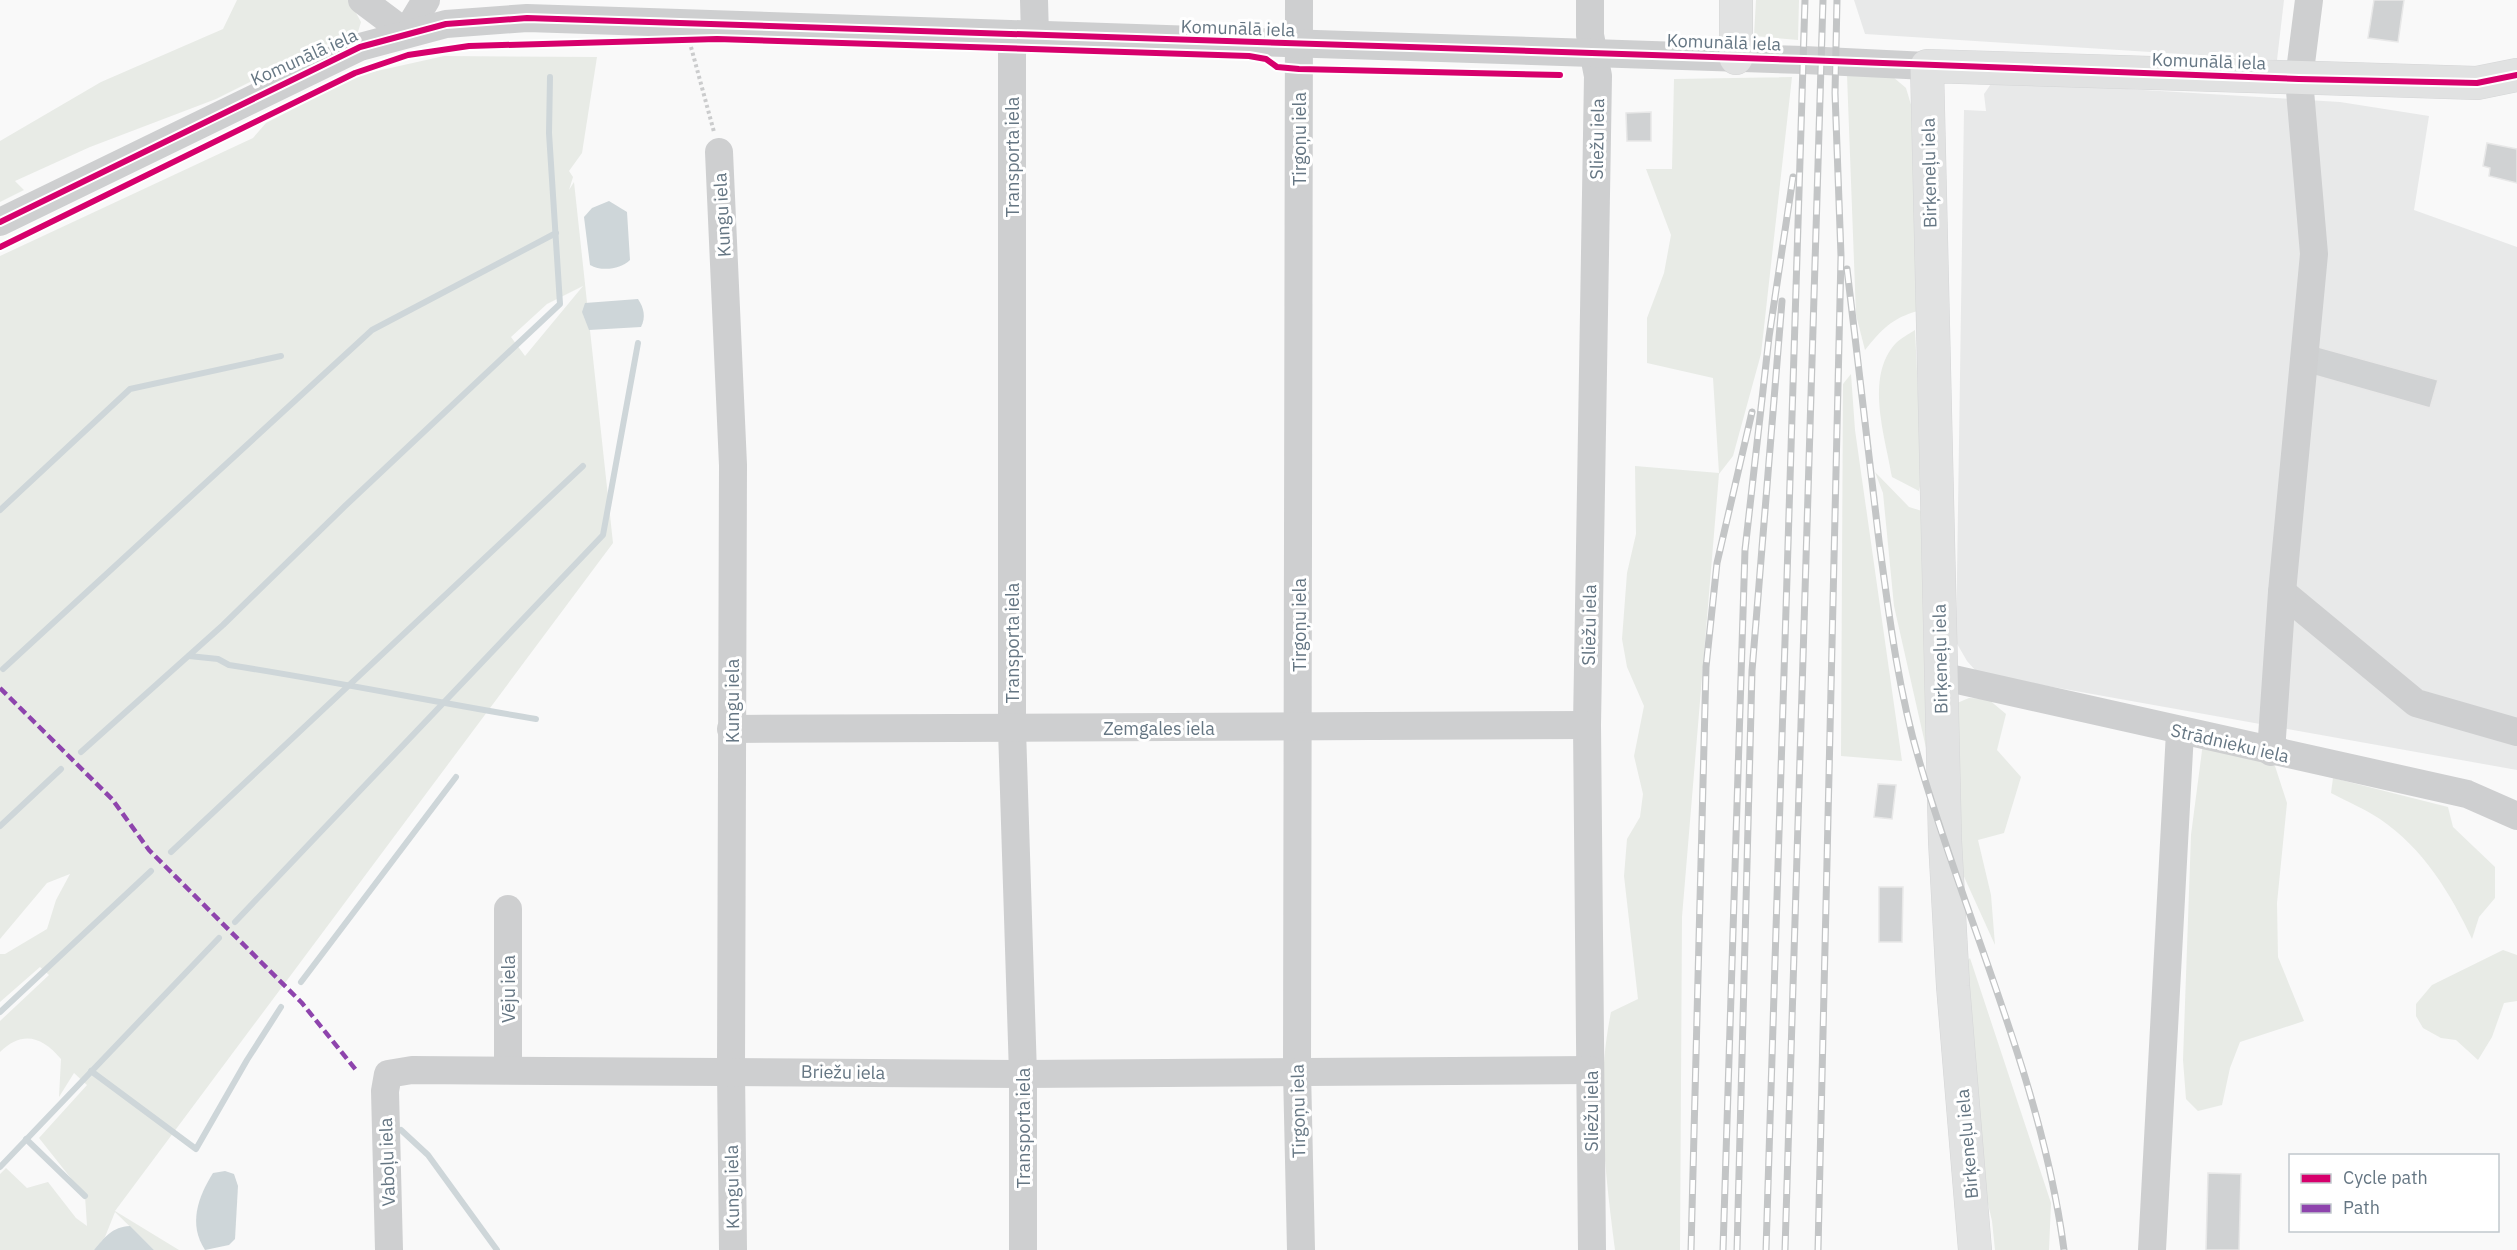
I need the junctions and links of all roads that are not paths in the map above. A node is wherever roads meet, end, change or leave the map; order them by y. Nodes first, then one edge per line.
1 (362, 0) edge
2 (426, 0) edge
3 (1034, 0) edge
4 (1299, 0) edge
5 (1590, 0) edge
6 (1736, 0) edge
7 (2309, 0) edge
8 (406, 33) junction
9 (1023, 35) junction
10 (1299, 45) junction
11 (1593, 53) junction
12 (1736, 58) junction
13 (1927, 66) junction
14 (2517, 75) edge
15 (2299, 79) junction
16 (719, 152) road end
17 (0, 222) edge
18 (2282, 592) junction
19 (1940, 676) junction
20 (1587, 725) junction
21 (1299, 728) junction
22 (731, 729) junction
23 (1012, 729) junction
24 (2180, 732) junction
25 (2517, 732) edge
26 (2271, 752) junction
27 (2517, 816) edge
28 (508, 909) dead end
29 (508, 1068) junction
30 (731, 1070) junction
31 (1590, 1070) junction
32 (1297, 1071) junction
33 (388, 1074) joint
34 (1023, 1074) junction
35 (389, 1250) edge
36 (734, 1250) edge
37 (1023, 1250) edge
38 (1300, 1250) edge
39 (1592, 1250) edge
40 (1975, 1250) edge
41 (2152, 1250) edge

1 - 8 street
2 - 8 street
3 - 9 street, Transporta iela
4 - 10 street, Tirgoņu iela
5 - 11 street, Sliežu iela
6 - 12 main road
7 - 15 street
8 - 9 street, Komunālā iela
8 - 17 street, Komunālā iela
9 - 10 street, Komunālā iela
9 - 23 street, Transporta iela
10 - 11 street, Komunālā iela
10 - 21 street, Tirgoņu iela
11 - 12 street, Komunālā iela
11 - 20 street, Sliežu iela
12 - 13 street, Komunālā iela
13 - 15 main road, Komunālā iela
13 - 19 main road, Birķeneļu iela
14 - 15 main road, Komunālā iela
15 - 18 street
16 - 22 street, Kungu iela
18 - 25 street
18 - 26 street
19 - 24 street, Strādnieku iela
19 - 40 main road, Birķeneļu iela
20 - 21 street, Zemgales iela
20 - 31 street, Sliežu iela
21 - 23 street, Zemgales iela
21 - 32 street, Tirgoņu iela
22 - 23 street, Zemgales iela
22 - 30 street, Kungu iela
23 - 34 street, Transporta iela
24 - 26 street, Strādnieku iela
24 - 41 street
26 - 27 street, Strādnieku iela
28 - 29 street, Vēju iela
29 - 30 street, Briežu iela
29 - 33 street, Briežu iela
30 - 34 street, Briežu iela
30 - 36 street, Kungu iela
31 - 32 street, Briežu iela
31 - 39 street, Sliežu iela
32 - 34 street, Briežu iela
32 - 38 street, Tirgoņu iela
33 - 35 street, Vaboļu iela
34 - 37 street, Transporta iela

